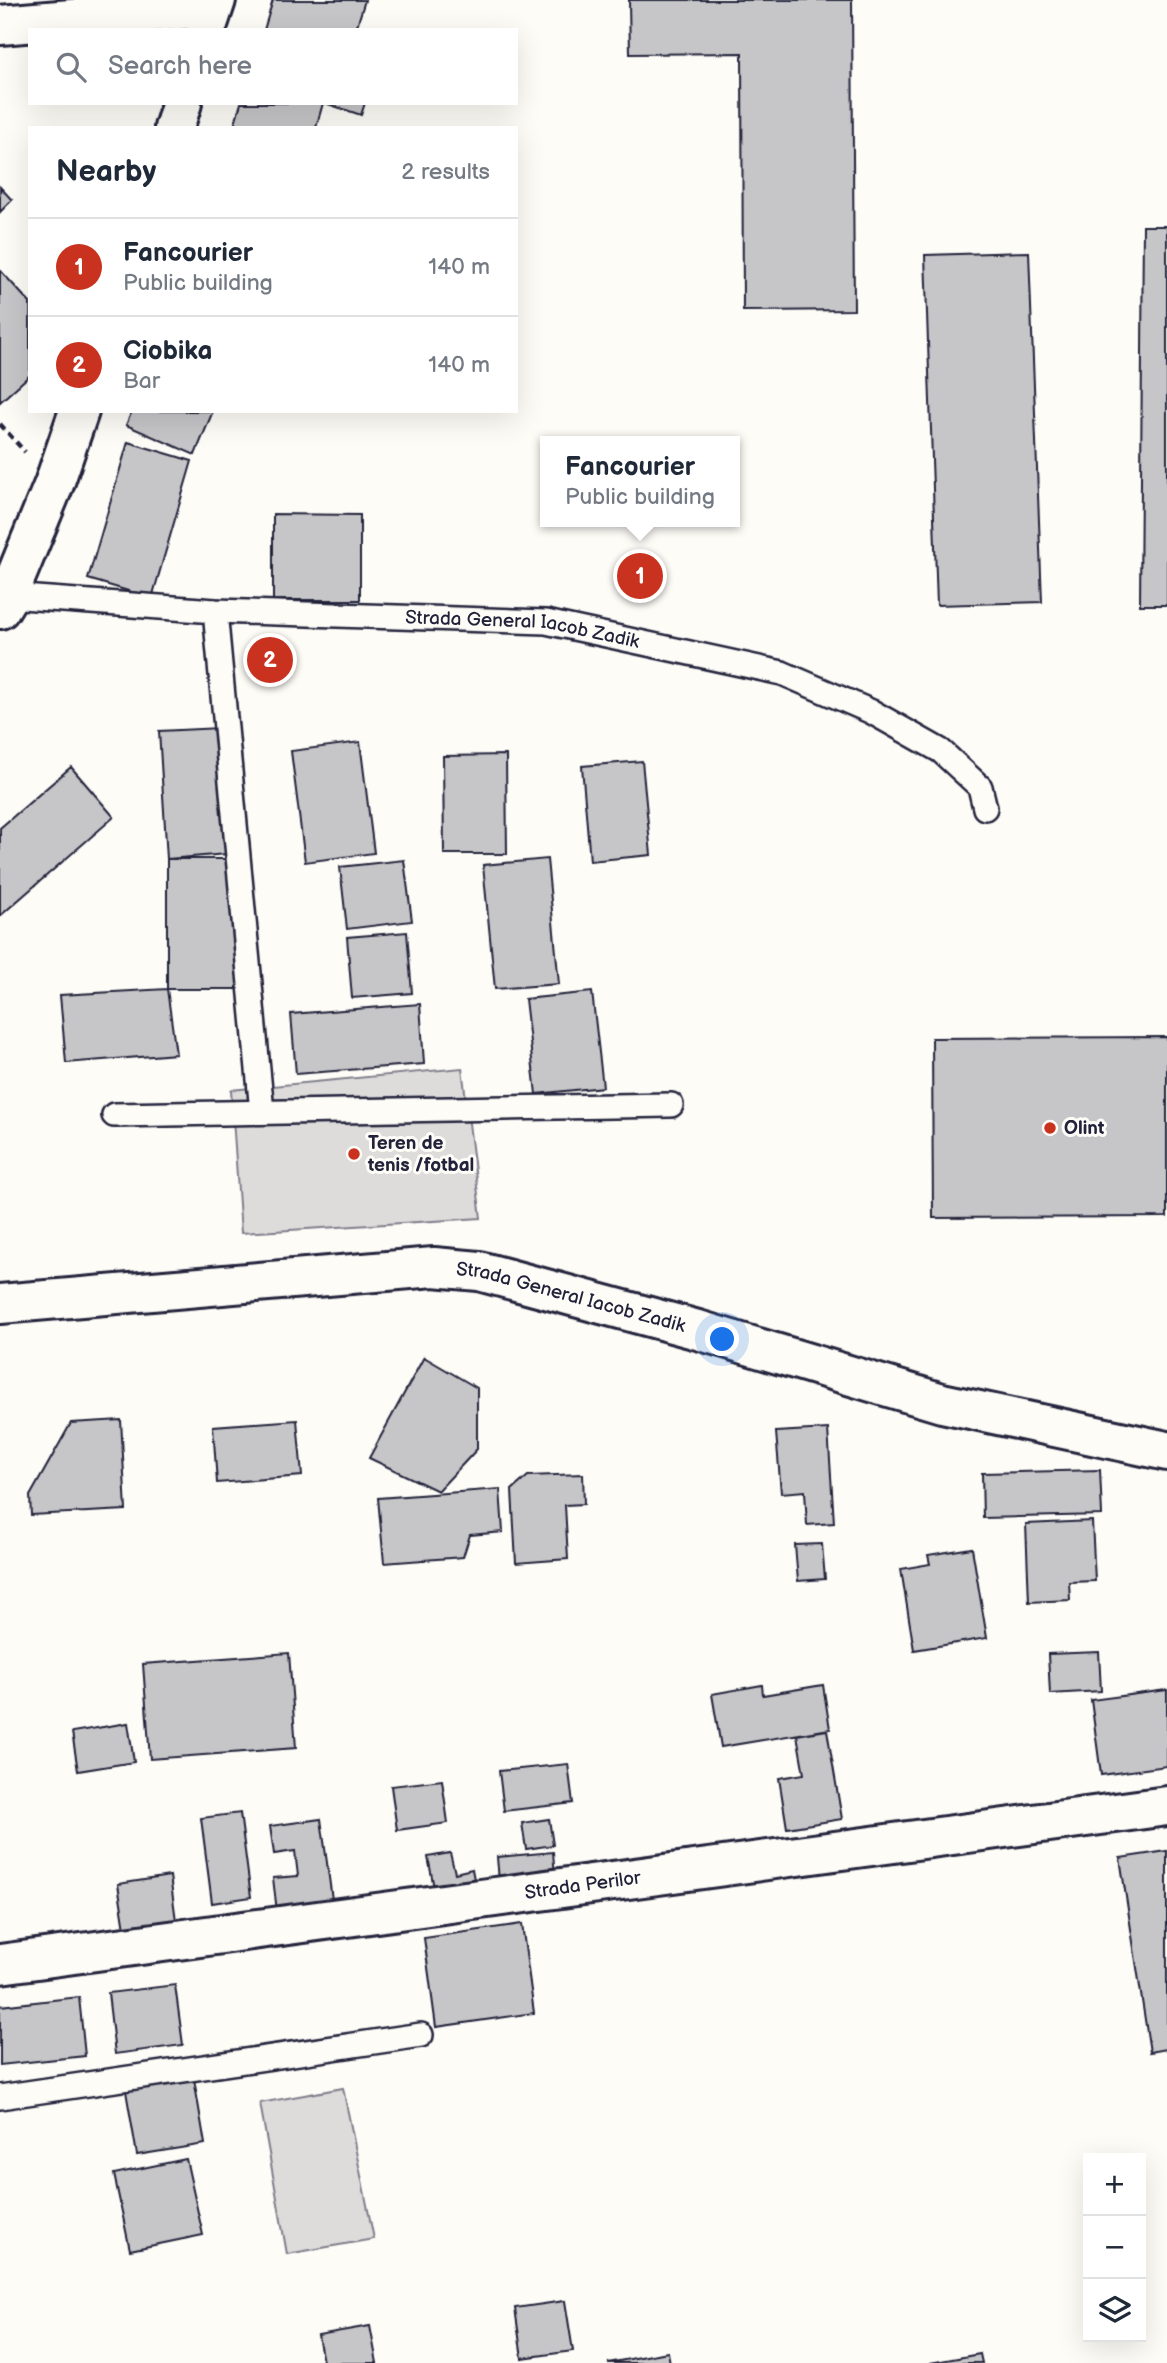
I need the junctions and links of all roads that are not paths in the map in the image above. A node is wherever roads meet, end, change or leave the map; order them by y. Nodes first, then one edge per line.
1 (211, 12) edge
2 (0, 25) edge
3 (181, 105) edge
4 (175, 126) edge
5 (78, 413) edge
6 (4, 603) edge
7 (215, 611) junction
8 (985, 808) dead end
9 (671, 1105) dead end
10 (262, 1112) junction
11 (114, 1115) dead end
12 (0, 1304) edge
13 (1167, 1451) edge
14 (1167, 1806) edge
15 (0, 1964) edge
16 (421, 2035) dead end
17 (0, 2097) edge

1 - 2 street
3 - 4 street
5 - 6 street, Strada General Iacob Zadik
6 - 7 lane, Strada General Iacob Zadik
7 - 8 lane, Strada General Iacob Zadik
7 - 10 lane
9 - 10 lane
10 - 11 lane
12 - 13 street, Strada General Iacob Zadik
14 - 15 street, Strada Perilor
16 - 17 lane

